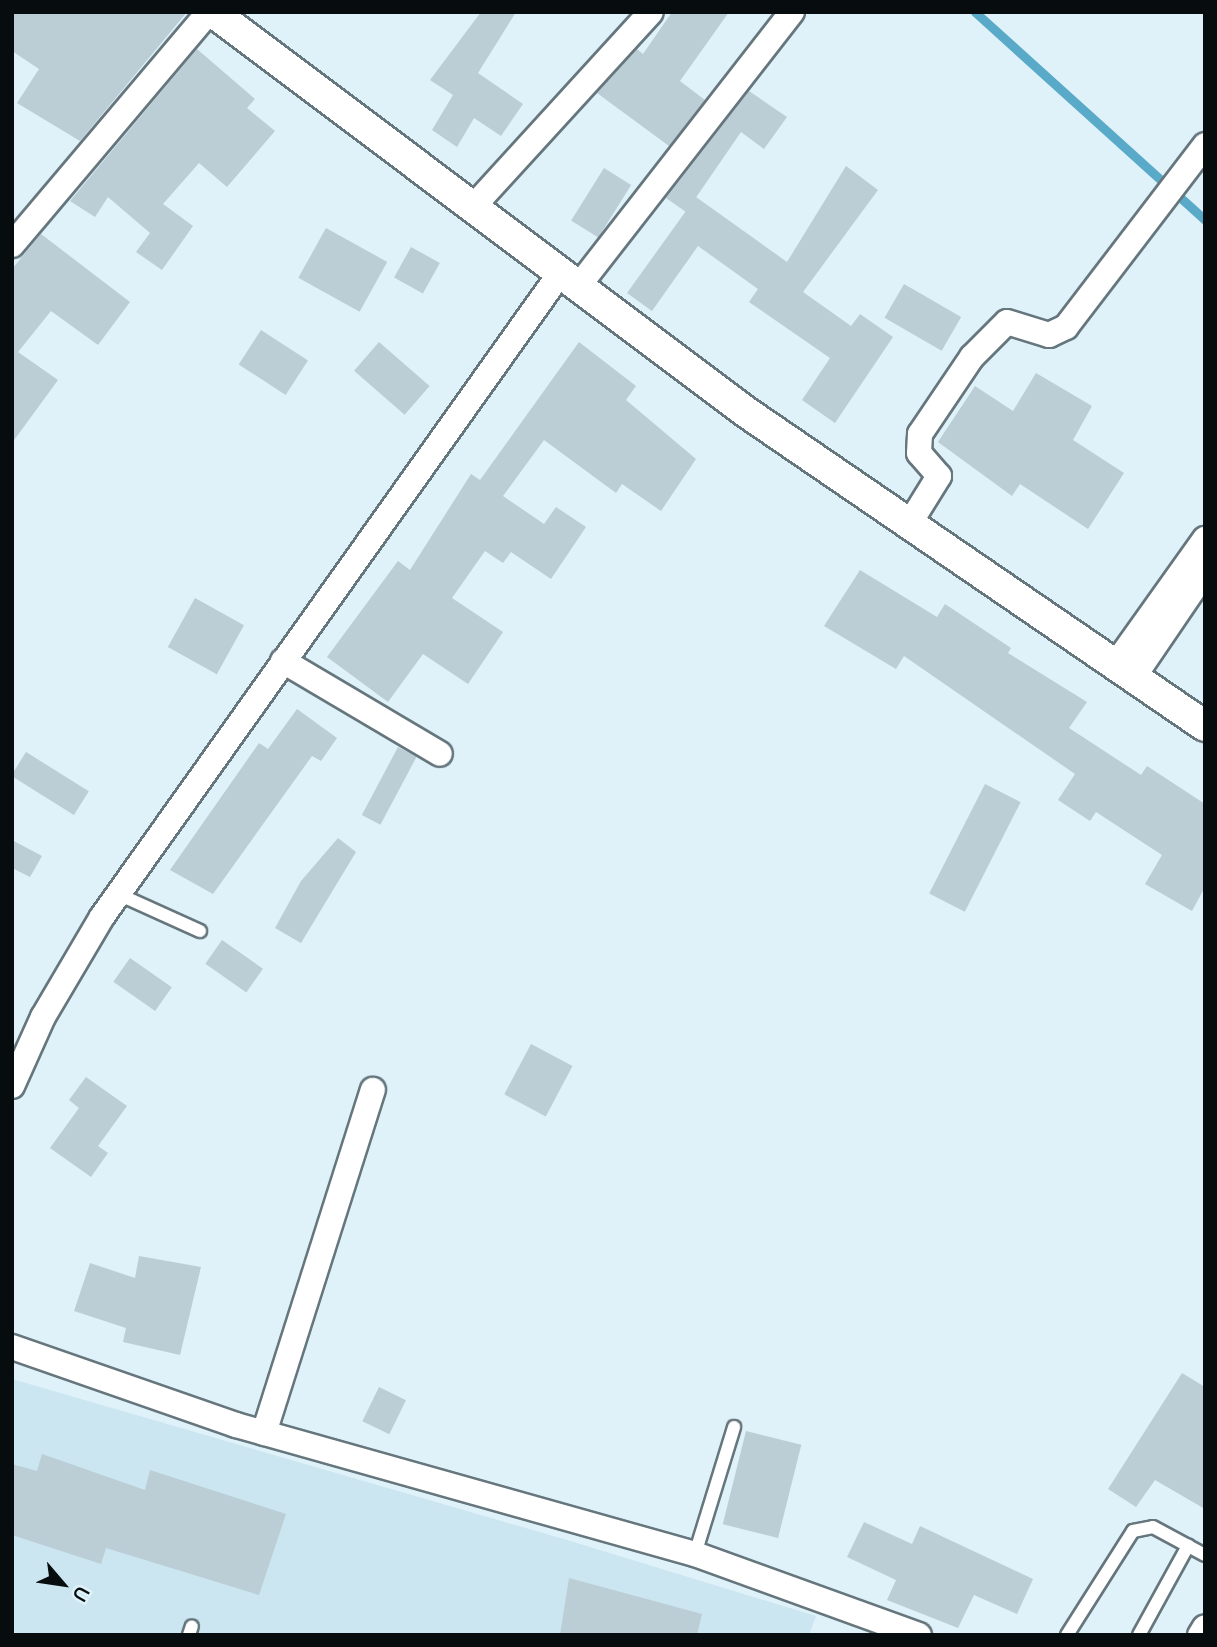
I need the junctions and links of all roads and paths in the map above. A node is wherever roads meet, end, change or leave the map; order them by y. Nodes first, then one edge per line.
1 (211, 12) edge
2 (651, 12) edge
3 (792, 12) edge
4 (1205, 145) edge
5 (472, 208) junction
6 (12, 245) edge
7 (568, 281) junction
8 (908, 526) junction
9 (1205, 538) edge
10 (1205, 572) edge
11 (283, 661) junction
12 (1124, 671) junction
13 (1205, 726) edge
14 (440, 754) dead end
15 (118, 894) junction
16 (200, 931) dead end
17 (12, 1086) edge
18 (373, 1090) dead end
19 (12, 1348) edge
20 (734, 1427) dead end
21 (264, 1433) junction
22 (1188, 1546) junction
23 (695, 1554) junction
24 (1205, 1555) edge
25 (1205, 1627) edge
26 (919, 1635) edge
27 (1067, 1635) edge
28 (1139, 1635) edge
29 (1199, 1635) edge

1 - 5 street
1 - 6 street
2 - 5 street
3 - 7 street
4 - 8 street
5 - 7 street
7 - 8 street
7 - 11 street
8 - 12 street
9 - 12 street
10 - 12 street
11 - 14 street
11 - 15 street
12 - 13 street
15 - 16 lane
15 - 17 street
18 - 21 street
19 - 21 street
20 - 23 lane
21 - 23 street
22 - 24 lane
22 - 27 lane
22 - 28 lane
23 - 26 street
25 - 29 street

